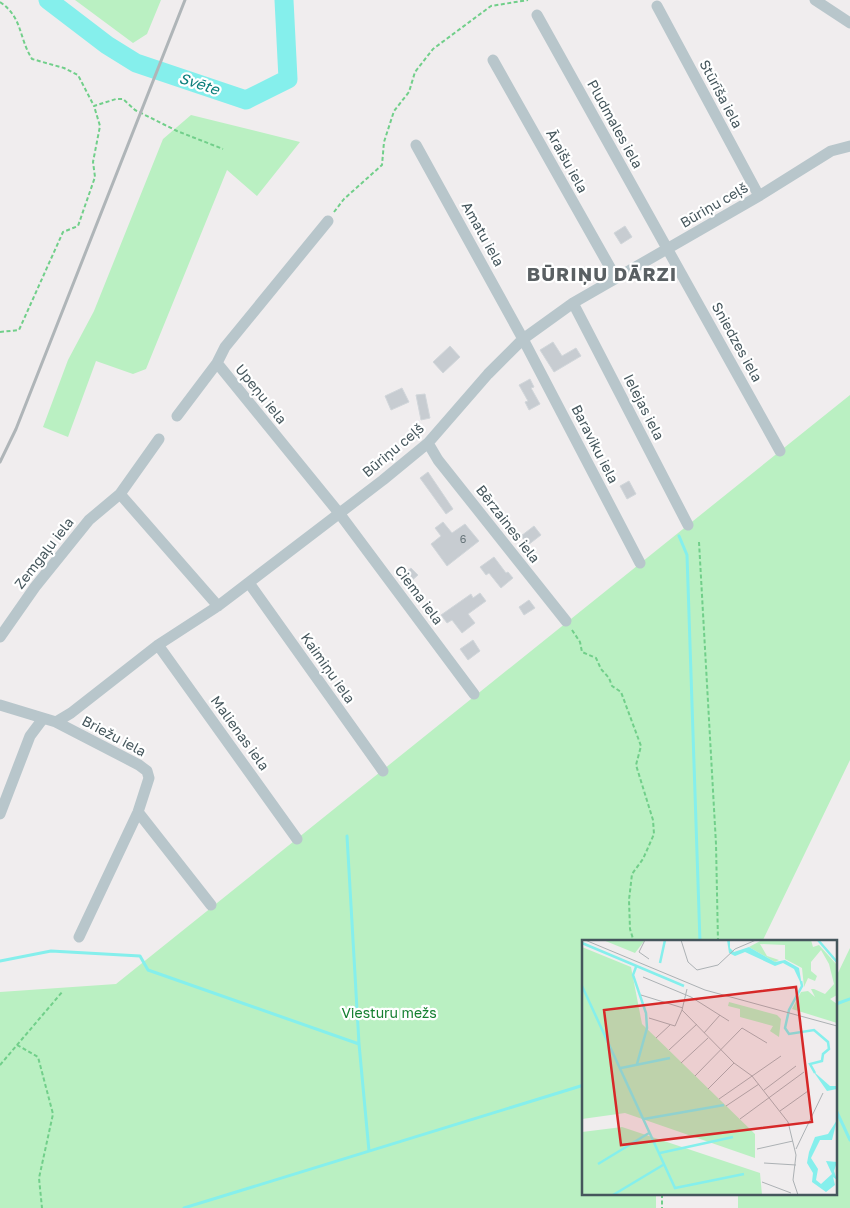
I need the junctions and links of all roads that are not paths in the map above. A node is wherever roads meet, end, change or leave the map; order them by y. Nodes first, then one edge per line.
1 (815, 0) edge
2 (657, 6) dead end
3 (537, 15) dead end
4 (850, 23) edge
5 (493, 60) dead end
6 (416, 145) dead end
7 (850, 146) edge
8 (759, 196) junction
9 (328, 221) road end
10 (667, 248) junction
11 (616, 278) junction
12 (573, 302) junction
13 (523, 339) junction
14 (217, 364) junction
15 (178, 416) dead end
16 (159, 439) dead end
17 (428, 443) junction
18 (780, 451) dead end
19 (120, 494) junction
20 (339, 514) junction
21 (688, 525) dead end
22 (640, 563) dead end
23 (249, 583) junction
24 (218, 606) junction
25 (566, 621) road end
26 (0, 637) edge
27 (158, 645) junction
28 (474, 694) dead end
29 (0, 705) edge
30 (42, 720) junction
31 (56, 722) junction
32 (383, 771) dead end
33 (138, 812) junction
34 (0, 814) edge
35 (297, 839) dead end
36 (211, 906) dead end
37 (79, 936) dead end

1 - 4 street
2 - 8 street, Stūrīša iela
3 - 10 street, Pludmales iela
5 - 11 street, Āraišu iela
6 - 13 street, Amatu iela
7 - 8 street, Būriņu ceļš
8 - 10 street, Būriņu ceļš
9 - 14 street, Upeņu iela
10 - 11 street, Būriņu ceļš
10 - 18 street, Sniedzes iela
11 - 12 street, Būriņu ceļš
12 - 13 street, Būriņu ceļš
12 - 21 street, Ielejas iela
13 - 17 street, Būriņu ceļš
13 - 22 street, Baraviku iela
14 - 15 street
14 - 20 street, Upeņu iela
16 - 19 street, Zemgaļu iela
17 - 20 street, Būriņu ceļš
17 - 25 street, Bērzaines iela
19 - 24 street
19 - 26 street, Zemgaļu iela
20 - 23 street, Būriņu ceļš
20 - 28 street, Ciema iela
23 - 24 street, Būriņu ceļš
23 - 32 street, Kaimiņu iela
24 - 27 street, Būriņu ceļš
27 - 31 street, Būriņu ceļš
27 - 35 street, Malienas iela
29 - 30 street
30 - 31 street
30 - 34 street
31 - 33 street, Briežu iela
33 - 36 street
33 - 37 street, Briežu iela

